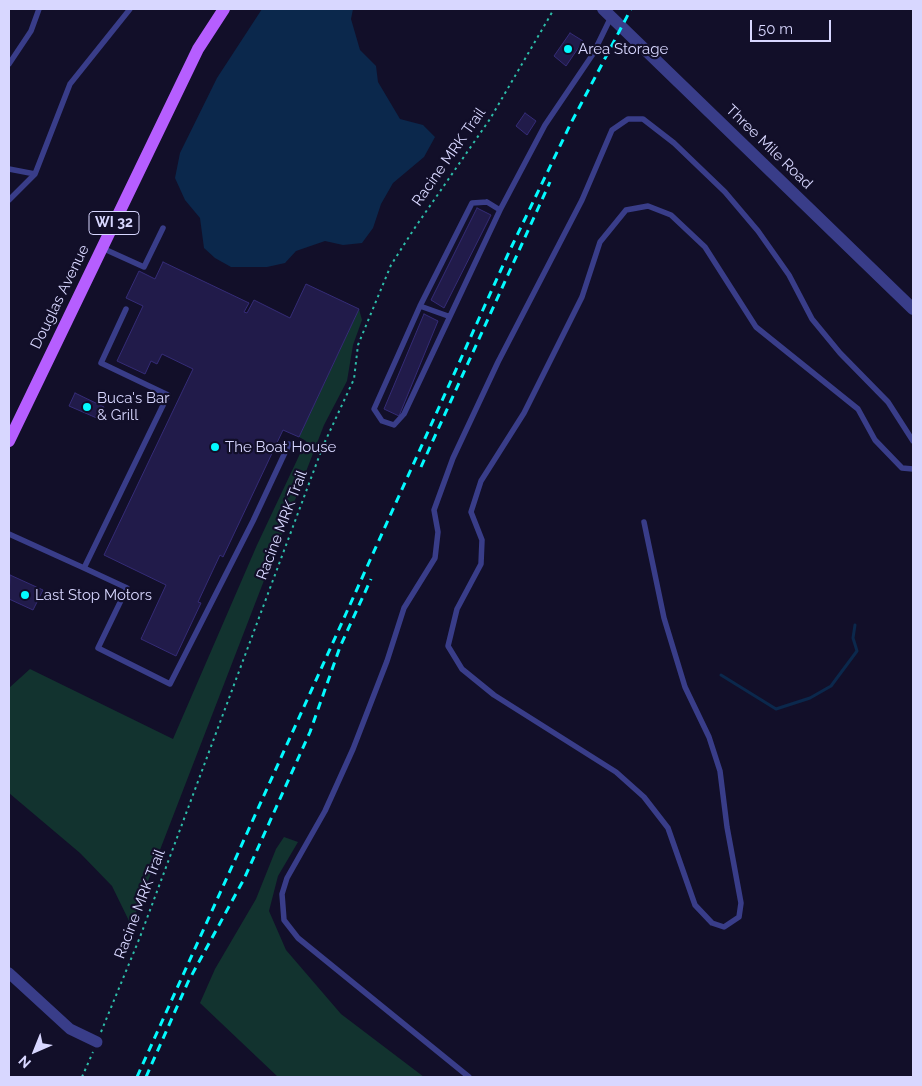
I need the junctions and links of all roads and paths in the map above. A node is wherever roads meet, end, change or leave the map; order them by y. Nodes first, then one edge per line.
1 (39, 9) edge
2 (130, 9) edge
3 (224, 9) edge
4 (554, 9) edge
5 (607, 13) edge
6 (9, 64) edge
7 (9, 169) edge
8 (35, 174) junction
9 (9, 200) edge
10 (500, 210) junction
11 (163, 228) dead end
12 (102, 248) junction
13 (420, 306) junction
14 (126, 309) dead end
15 (913, 309) edge
16 (448, 316) junction
17 (913, 440) edge
18 (9, 441) edge
19 (289, 444) dead end
20 (913, 469) edge
21 (644, 522) dead end
22 (9, 534) edge
23 (84, 568) junction
24 (9, 973) edge
25 (97, 1042) junction
26 (82, 1077) edge
27 (469, 1077) edge

1 - 6 lane
2 - 8 lane
3 - 12 main road, Douglas Avenue / WI 32
4 - 25 path, Racine MRK Trail
5 - 10 lane
5 - 15 street, Three Mile Road
7 - 8 lane
8 - 9 lane
10 - 13 lane
10 - 16 lane
11 - 12 lane
12 - 18 main road, Douglas Avenue / WI 32
13 - 16 lane
13 - 16 lane
14 - 23 lane
17 - 27 lane
19 - 23 lane
20 - 21 lane
22 - 23 lane
24 - 25 street
25 - 26 path, Racine MRK Trail

